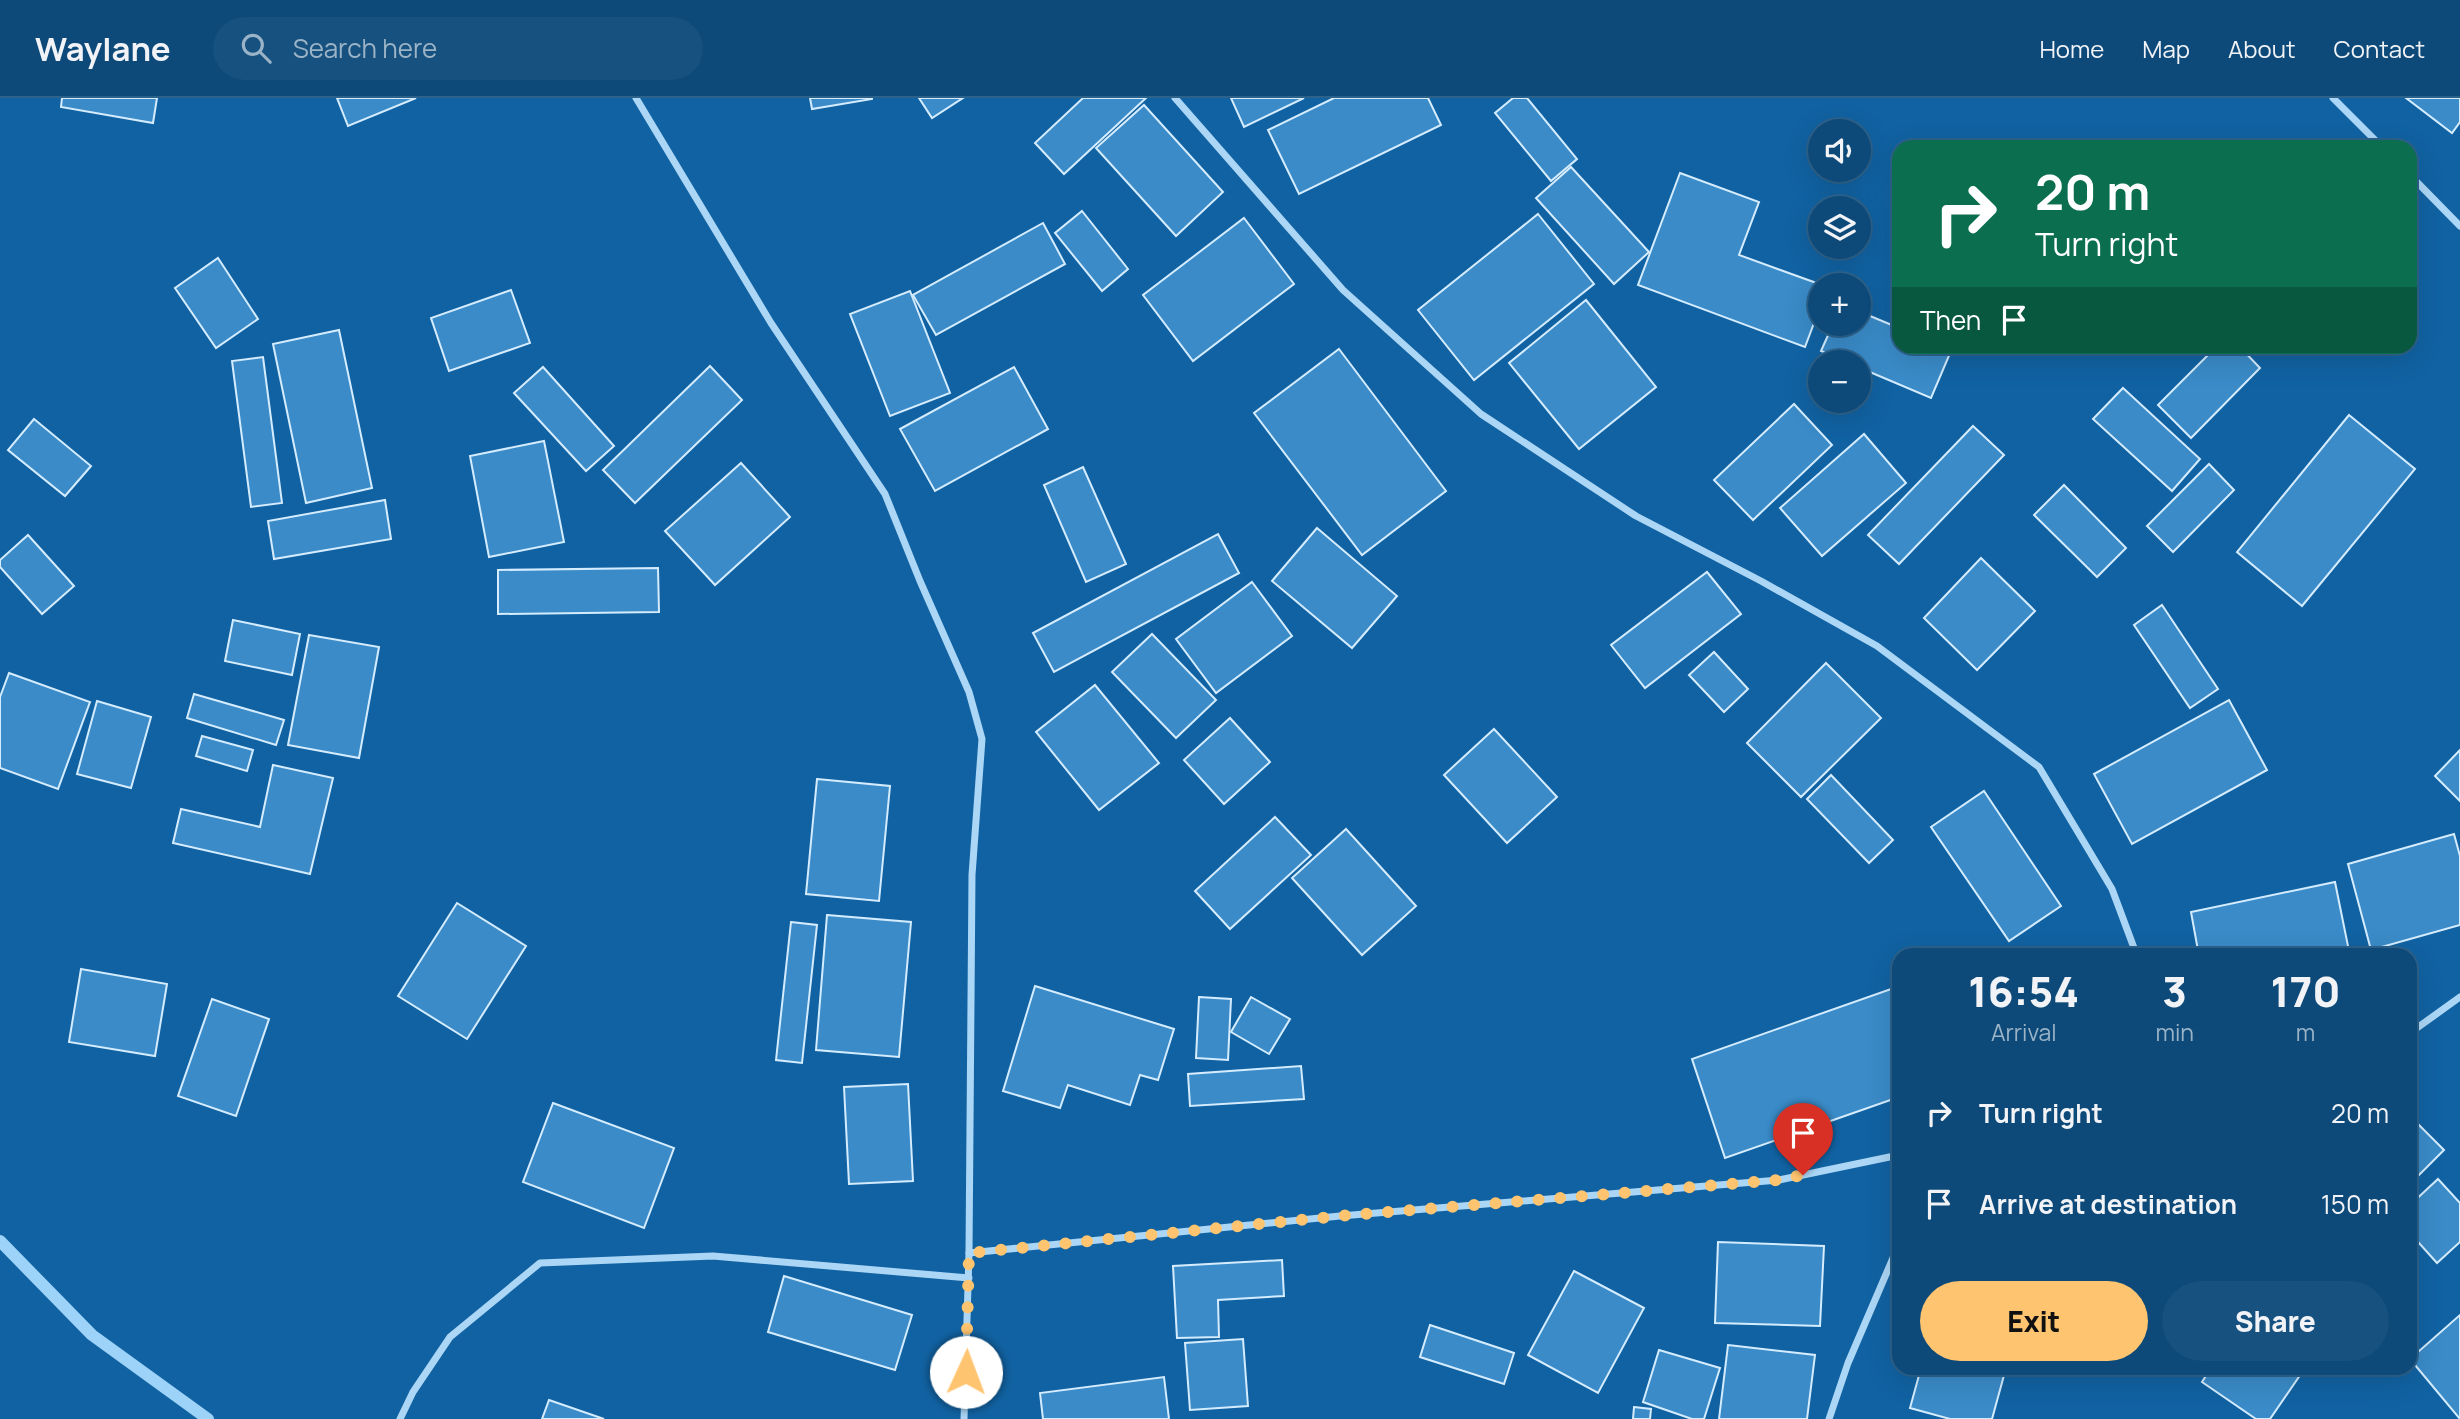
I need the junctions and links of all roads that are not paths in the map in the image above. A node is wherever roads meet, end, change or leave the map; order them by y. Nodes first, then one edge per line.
1 (636, 98) edge
2 (1175, 98) edge
3 (2333, 98) edge
4 (2375, 140) edge
5 (2417, 182) edge
6 (2460, 226) edge
7 (2134, 948) edge
8 (2460, 997) edge
9 (2417, 1028) edge
10 (1892, 1156) edge
11 (969, 1253) junction
12 (1892, 1260) edge
13 (969, 1278) junction
14 (400, 1419) edge
15 (964, 1419) edge
16 (1829, 1419) edge

1 - 11 street
2 - 7 street
3 - 4 street
5 - 6 street
8 - 9 street
10 - 11 street
11 - 13 street
12 - 16 street
13 - 14 street
13 - 15 street

